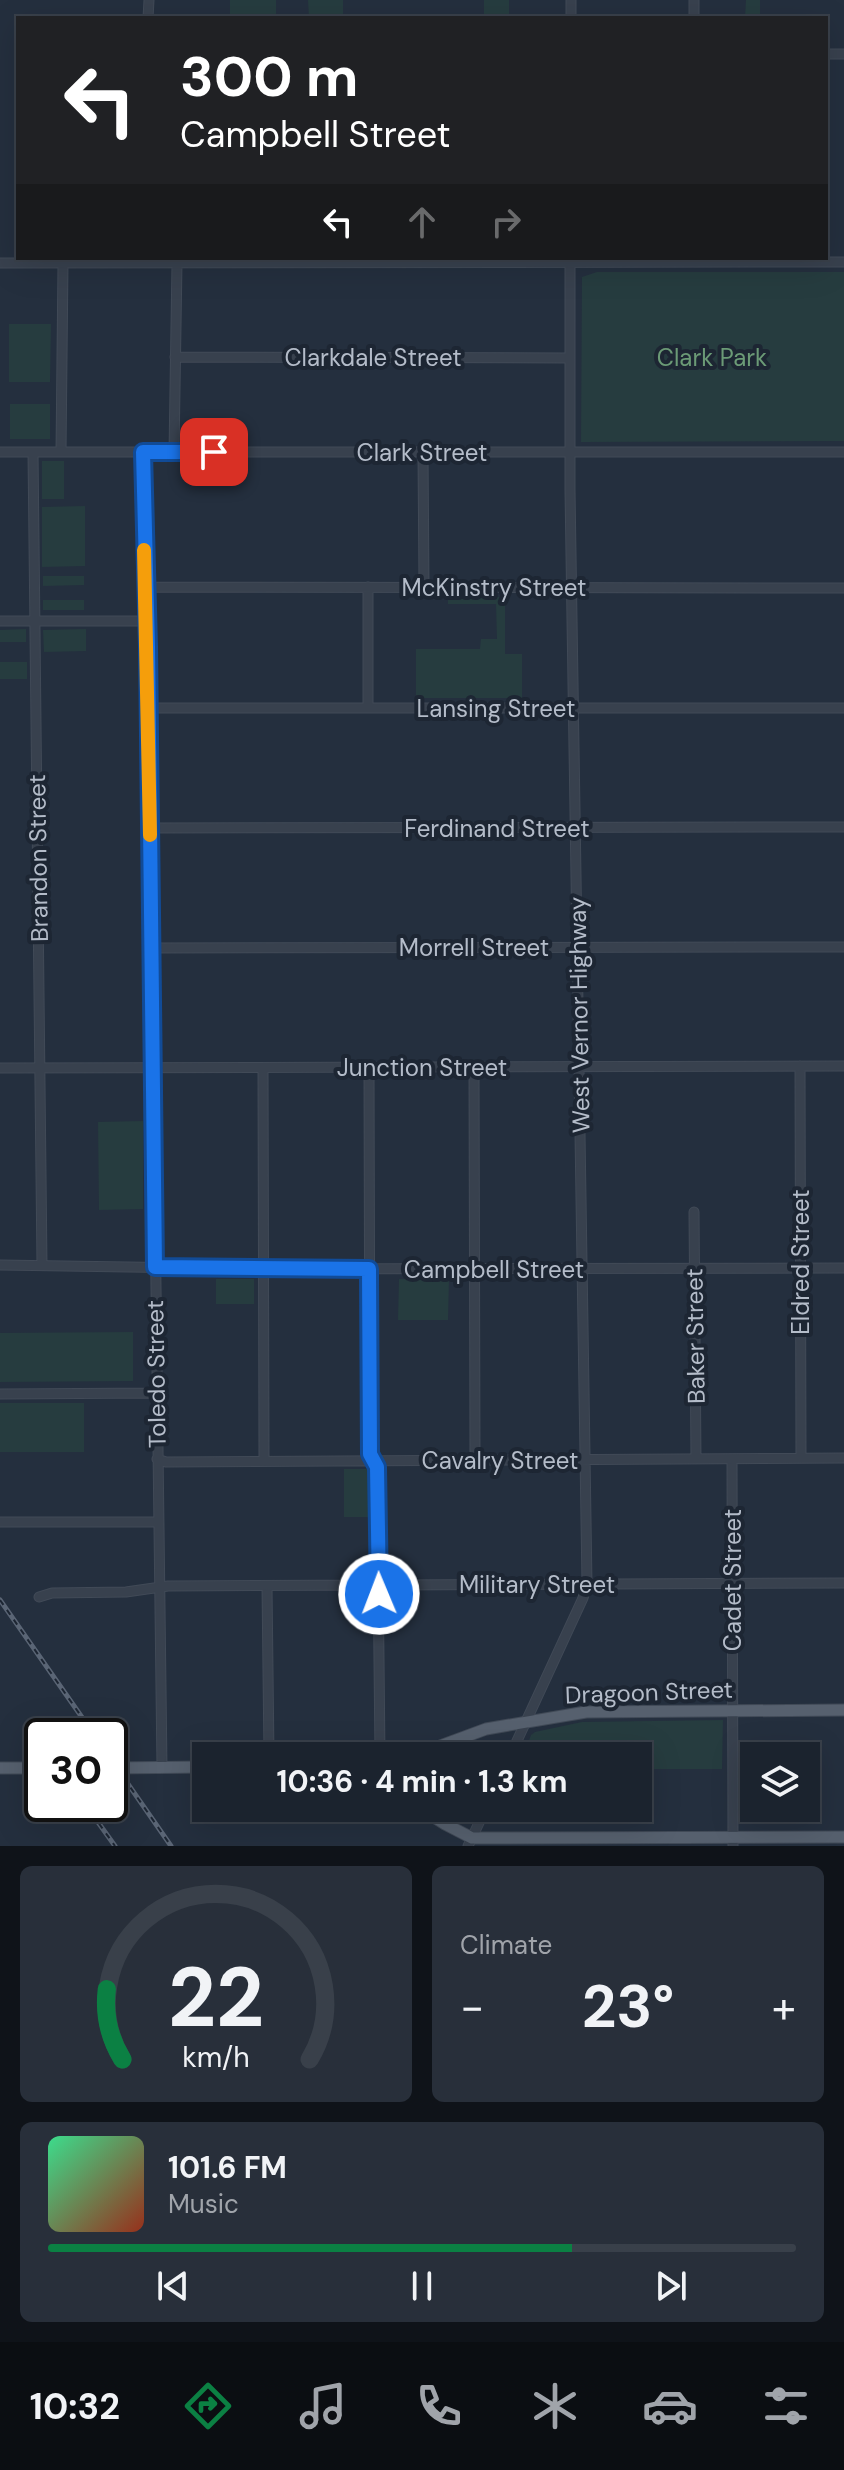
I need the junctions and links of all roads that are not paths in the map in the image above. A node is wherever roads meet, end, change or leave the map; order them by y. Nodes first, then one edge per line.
1 (351, 260) edge
2 (570, 260) edge
3 (669, 260) edge
4 (49, 261) edge
5 (158, 261) edge
6 (844, 262) edge
7 (0, 263) edge
8 (63, 263) junction
9 (177, 263) junction
10 (175, 357) junction
11 (570, 358) junction
12 (0, 452) edge
13 (33, 452) junction
14 (61, 452) junction
15 (143, 452) junction
16 (174, 452) junction
17 (423, 452) junction
18 (570, 452) junction
19 (844, 452) edge
20 (145, 587) junction
21 (368, 587) junction
22 (424, 587) junction
23 (572, 588) junction
24 (844, 588) edge
25 (0, 621) edge
26 (35, 621) junction
27 (147, 621) junction
28 (148, 708) junction
29 (368, 708) junction
30 (574, 708) junction
31 (844, 708) edge
32 (575, 827) junction
33 (844, 827) edge
34 (150, 828) junction
35 (578, 947) junction
36 (844, 947) edge
37 (151, 948) junction
38 (800, 1066) junction
39 (844, 1066) edge
40 (369, 1067) junction
41 (474, 1067) junction
42 (580, 1067) junction
43 (0, 1068) edge
44 (40, 1068) junction
45 (152, 1068) junction
46 (263, 1068) junction
47 (694, 1212) dead end
48 (0, 1265) edge
49 (42, 1265) junction
50 (155, 1267) junction
51 (801, 1268) junction
52 (844, 1268) edge
53 (263, 1269) junction
54 (369, 1269) junction
55 (475, 1269) junction
56 (583, 1269) junction
57 (695, 1269) junction
58 (156, 1393) junction
59 (0, 1394) edge
60 (801, 1458) junction
61 (844, 1458) edge
62 (157, 1459) junction
63 (696, 1459) junction
64 (732, 1459) junction
65 (264, 1460) junction
66 (374, 1460) junction
67 (475, 1460) junction
68 (586, 1460) junction
69 (0, 1522) edge
70 (158, 1522) junction
71 (732, 1583) junction
72 (844, 1583) edge
73 (587, 1584) junction
74 (378, 1585) junction
75 (267, 1586) junction
76 (159, 1589) junction
77 (39, 1597) dead end
78 (733, 1710) junction
79 (844, 1710) edge
80 (526, 1722) junction
81 (269, 1742) edge
82 (380, 1742) edge
83 (452, 1742) edge
84 (517, 1742) edge
85 (192, 1767) edge
86 (0, 1768) edge
87 (24, 1768) edge
88 (128, 1768) edge
89 (162, 1768) junction
90 (441, 1822) edge
91 (479, 1822) edge
92 (844, 1837) edge
93 (470, 1842) edge
94 (733, 1842) edge

1 - 2 street
1 - 9 street
2 - 3 street
2 - 11 street, West Vernor Highway
3 - 6 street
4 - 7 street
4 - 8 street
5 - 8 street
5 - 9 street
8 - 14 street
9 - 10 street
10 - 11 street, Clarkdale Street
10 - 16 street
11 - 18 street, West Vernor Highway
12 - 13 street, Clark Street
13 - 14 street, Clark Street
13 - 26 street, Brandon Street
14 - 15 street, Clark Street
15 - 16 street, Clark Street
15 - 20 street, Toledo Street
16 - 17 street, Clark Street
17 - 18 street, Clark Street
17 - 22 street
18 - 19 street, Clark Street
18 - 23 street, West Vernor Highway
20 - 21 street, McKinstry Street
20 - 27 street, Toledo Street
21 - 22 street, McKinstry Street
21 - 29 street
22 - 23 street, McKinstry Street
23 - 24 street, McKinstry Street
23 - 30 street, West Vernor Highway
25 - 26 street
26 - 27 street
26 - 44 street, Brandon Street
27 - 28 street, Toledo Street
28 - 29 street, Lansing Street
28 - 34 street, Toledo Street
29 - 30 street, Lansing Street
30 - 31 street, Lansing Street
30 - 32 street, West Vernor Highway
32 - 33 street, Ferdinand Street
32 - 34 street, Ferdinand Street
32 - 35 street, West Vernor Highway
34 - 37 street, Toledo Street
35 - 36 street, Morrell Street
35 - 37 street, Morrell Street
35 - 42 street, West Vernor Highway
37 - 45 street, Toledo Street
38 - 39 street, Junction Street
38 - 42 street, Junction Street
38 - 51 street, Eldred Street
40 - 41 street, Junction Street
40 - 46 street, Junction Street
40 - 54 street
41 - 42 street, Junction Street
41 - 55 street
42 - 56 street, West Vernor Highway
43 - 44 street, Junction Street
44 - 45 street, Junction Street
44 - 49 street, Brandon Street
45 - 46 street, Junction Street
45 - 50 street, Toledo Street
46 - 53 street
47 - 57 street, Baker Street
48 - 49 street, Campbell Street
49 - 50 street, Campbell Street
50 - 53 street, Campbell Street
50 - 58 street, Toledo Street
51 - 52 street, Campbell Street
51 - 57 street, Campbell Street
51 - 60 street, Eldred Street
53 - 54 street, Campbell Street
53 - 65 street
54 - 55 street, Campbell Street
54 - 66 street
55 - 56 street, Campbell Street
55 - 67 street
56 - 57 street, Campbell Street
56 - 68 street, West Vernor Highway
57 - 63 street, Baker Street
58 - 59 street
58 - 62 street, Toledo Street
60 - 61 street, Cavalry Street
60 - 64 street, Cavalry Street
62 - 65 street, Cavalry Street
62 - 70 street, Toledo Street
63 - 64 street, Cavalry Street
63 - 68 street, Cavalry Street
64 - 71 street, Cadet Street
65 - 66 street, Cavalry Street
66 - 67 street, Cavalry Street
66 - 74 street
67 - 68 street, Cavalry Street
68 - 73 street, West Vernor Highway
69 - 70 street
70 - 76 street, Toledo Street
71 - 72 street, Military Street
71 - 73 street, Military Street
71 - 78 street, Cadet Street
73 - 74 street, Military Street
73 - 80 street, West Vernor Highway
74 - 75 street, Military Street
74 - 82 street
75 - 76 street, Military Street
75 - 81 street
76 - 77 street, Military Street
76 - 89 street, Toledo Street
78 - 79 main road, Dragoon Street
78 - 80 main road, Dragoon Street
78 - 94 street, Cadet Street
80 - 83 main road, Dragoon Street
80 - 84 street, West Vernor Highway
85 - 89 main road
86 - 87 main road
88 - 89 main road
90 - 93 main road
91 - 93 street
92 - 94 main road
93 - 94 main road

